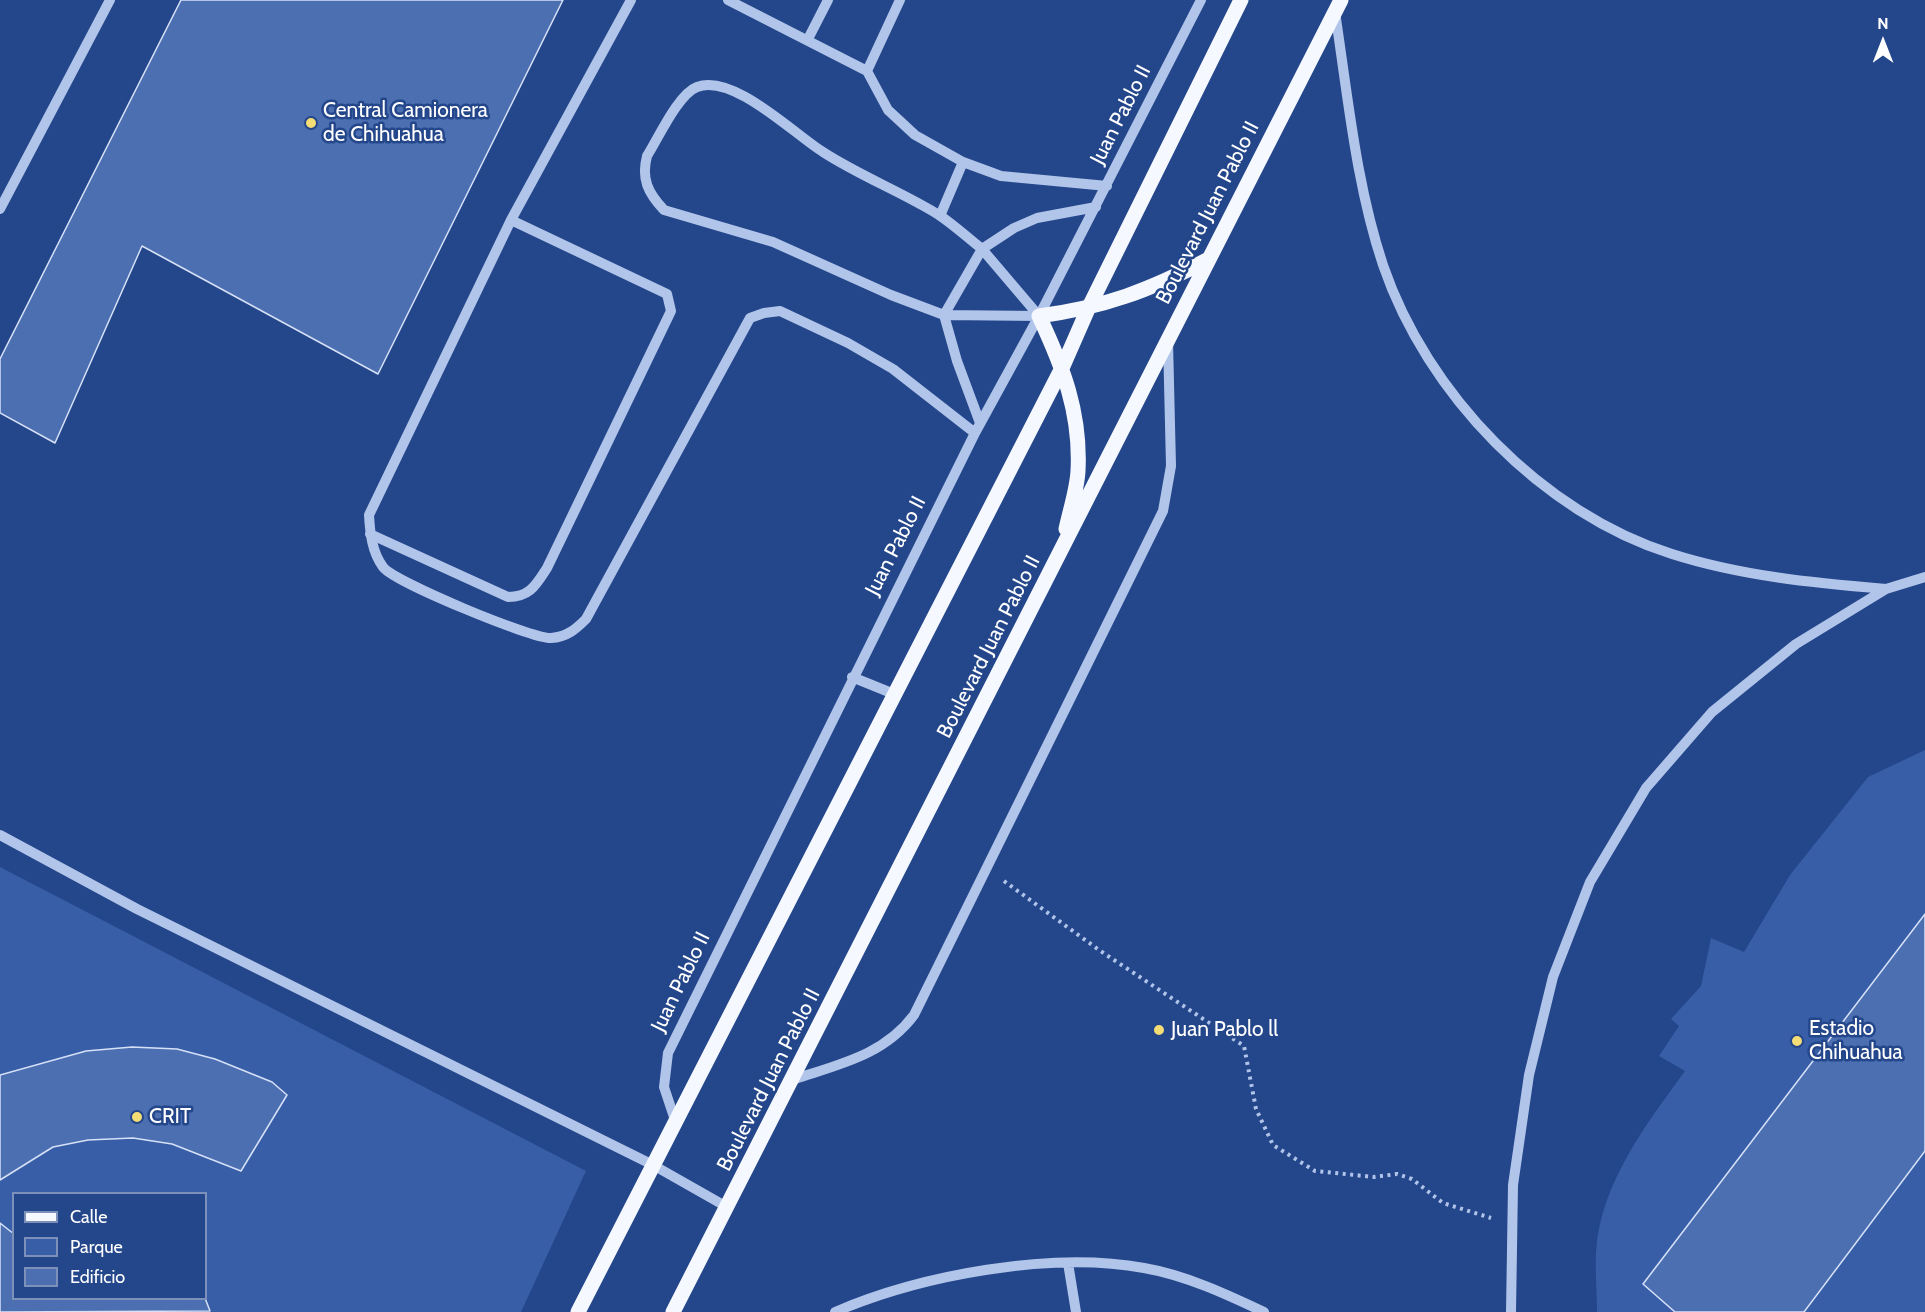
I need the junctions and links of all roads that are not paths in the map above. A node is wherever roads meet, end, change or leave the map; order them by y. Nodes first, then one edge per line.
1 (110, 0) edge
2 (631, 0) edge
3 (728, 0) edge
4 (828, 0) edge
5 (900, 0) edge
6 (1201, 0) edge
7 (1241, 0) edge
8 (1338, 6) edge
9 (808, 39) junction
10 (867, 71) junction
11 (963, 162) junction
12 (1107, 186) junction
13 (1096, 207) junction
14 (0, 209) edge
15 (940, 216) junction
16 (511, 220) junction
17 (982, 249) junction
18 (1207, 260) junction
19 (1088, 309) junction
20 (944, 315) junction
21 (1040, 316) junction
22 (1168, 340) junction
23 (1063, 366) junction
24 (980, 423) junction
25 (975, 433) junction
26 (370, 534) junction
27 (1063, 548) junction
28 (1925, 576) edge
29 (1886, 589) junction
30 (852, 677) junction
31 (894, 694) junction
32 (0, 835) edge
33 (795, 1078) junction
34 (675, 1120) junction
35 (653, 1165) junction
36 (728, 1207) junction
37 (1068, 1263) junction
38 (578, 1312) edge
39 (673, 1312) edge
40 (835, 1312) edge
41 (1076, 1312) edge
42 (1264, 1312) edge
43 (1511, 1312) edge

1 - 14 lane
2 - 16 lane
3 - 9 lane
4 - 9 lane
5 - 10 lane
6 - 12 lane, Juan Pablo II
7 - 19 main road
8 - 18 main road, Boulevard Juan Pablo II
8 - 29 lane
9 - 10 lane
10 - 11 lane
11 - 12 lane
11 - 15 lane
12 - 13 lane, Juan Pablo II
13 - 17 lane
13 - 21 lane, Juan Pablo II
15 - 17 lane
15 - 20 lane
16 - 26 lane
16 - 26 lane
17 - 20 lane
17 - 21 lane
18 - 19 main road
18 - 22 main road, Boulevard Juan Pablo II
19 - 21 main road
19 - 23 main road
20 - 21 lane
20 - 24 lane
21 - 23 main road
21 - 24 lane, Juan Pablo II
22 - 27 main road, Boulevard Juan Pablo II
22 - 33 lane
23 - 27 main road
23 - 31 main road
24 - 25 lane, Juan Pablo II
25 - 26 lane
25 - 30 lane, Juan Pablo II
27 - 33 main road, Boulevard Juan Pablo II
28 - 29 lane
29 - 43 lane
30 - 31 lane
30 - 34 lane, Juan Pablo II
31 - 34 main road
32 - 35 lane
33 - 36 main road, Boulevard Juan Pablo II
34 - 35 main road
35 - 36 lane
35 - 38 main road
36 - 39 main road, Boulevard Juan Pablo II
37 - 40 lane
37 - 41 lane
37 - 42 lane

